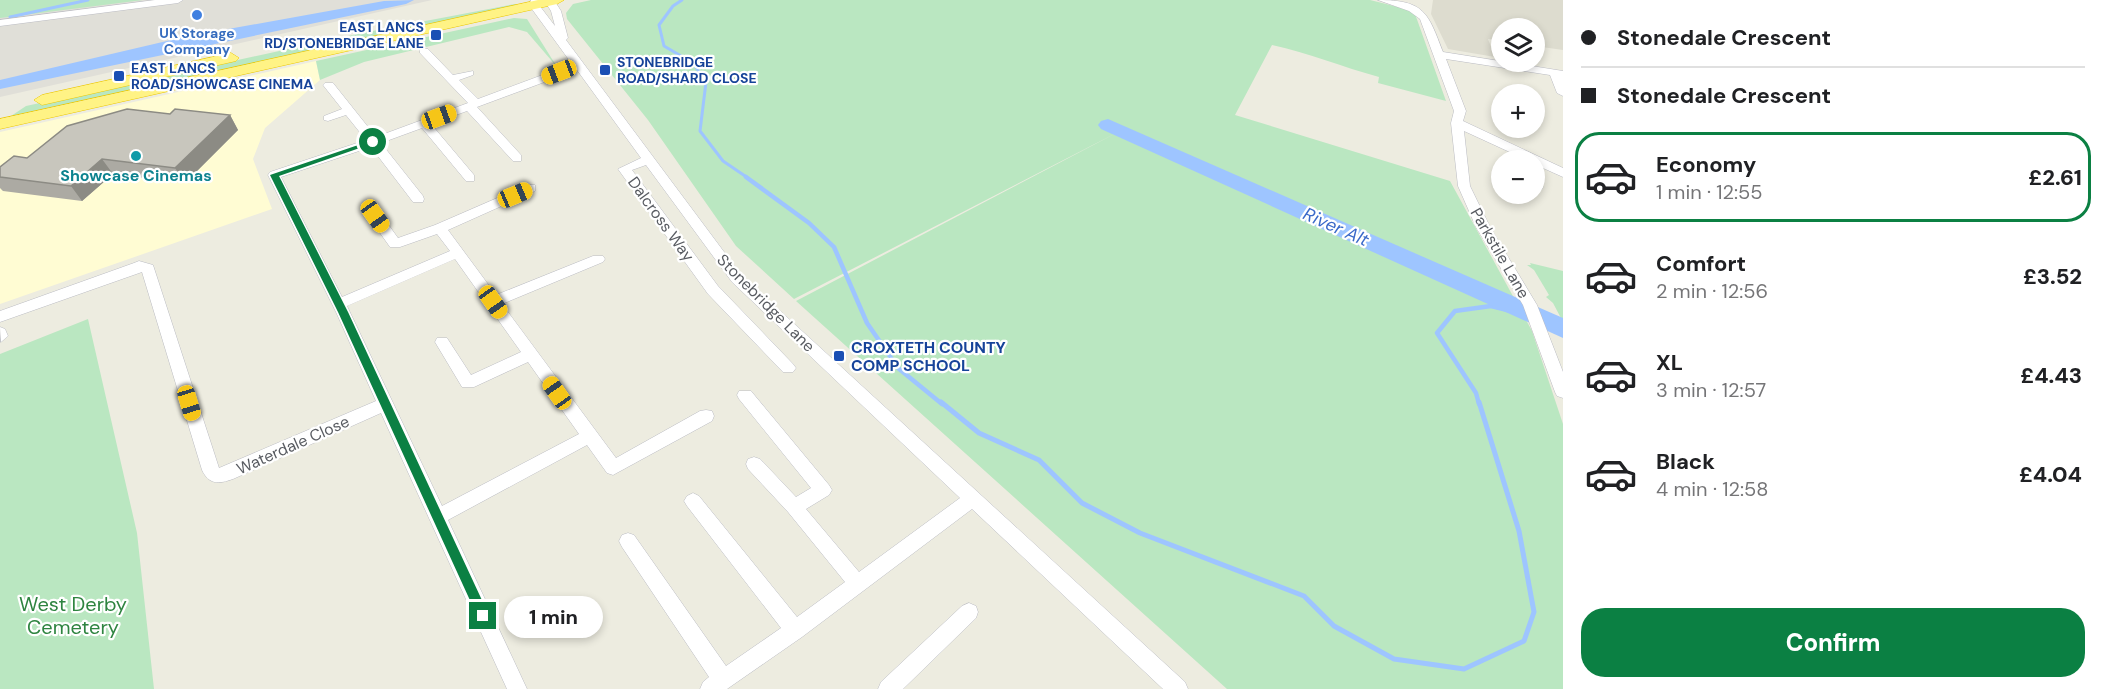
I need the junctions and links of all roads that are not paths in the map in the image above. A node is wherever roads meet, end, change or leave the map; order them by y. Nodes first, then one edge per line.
1 (178, 0) edge
2 (498, 0) edge
3 (552, 0) edge
4 (1383, 0) edge
5 (535, 3) edge
6 (0, 23) edge
7 (564, 44) junction
8 (424, 51) dead end
9 (1440, 55) junction
10 (580, 65) junction
11 (469, 73) dead end
12 (1558, 73) edge
13 (452, 80) junction
14 (329, 85) dead end
15 (1563, 93) edge
16 (473, 105) junction
17 (0, 109) edge
18 (349, 110) junction
19 (327, 118) dead end
20 (424, 123) junction
21 (1457, 123) junction
22 (0, 124) edge
23 (373, 142) junction
24 (1510, 150) edge
25 (517, 158) dead end
26 (647, 160) junction
27 (1545, 165) edge
28 (1563, 172) edge
29 (470, 178) dead end
30 (531, 188) dead end
31 (418, 199) dead end
32 (375, 216) dead end
33 (440, 228) junction
34 (458, 253) junction
35 (598, 259) dead end
36 (737, 279) junction
37 (713, 290) junction
38 (493, 302) junction
39 (339, 304) junction
40 (0, 317) edge
41 (442, 342) dead end
42 (530, 354) junction
43 (788, 368) dead end
44 (1563, 392) edge
45 (745, 395) dead end
46 (385, 404) junction
47 (706, 416) dead end
48 (588, 437) junction
49 (754, 464) dead end
50 (972, 499) junction
51 (693, 501) dead end
52 (794, 507) junction
53 (436, 518) junction
54 (628, 541) dead end
55 (858, 584) junction
56 (969, 612) dead end
57 (795, 630) junction
58 (716, 684) edge
59 (517, 689) edge
60 (888, 689) edge
61 (1178, 689) edge

1 - 6 street
2 - 17 highway
3 - 5 highway
3 - 7 street
4 - 9 street, Parkstile Lane
5 - 7 street, Stonebridge Lane
5 - 22 highway
7 - 10 street, Stonebridge Lane
8 - 13 street
9 - 12 street
9 - 21 street, Parkstile Lane
10 - 16 street
10 - 26 street, Stonebridge Lane
11 - 13 street
12 - 15 street
13 - 16 street
14 - 18 street
16 - 20 street
16 - 25 street
18 - 19 street
18 - 23 street
20 - 23 street
20 - 29 street
21 - 24 street
21 - 44 street, Parkstile Lane
23 - 31 street
23 - 39 street
26 - 36 street, Stonebridge Lane
26 - 37 street, Dalcross Way
27 - 28 street
30 - 33 street
32 - 33 street
33 - 34 street
34 - 38 street
34 - 39 street
35 - 38 street
36 - 37 street
36 - 50 street, Stonebridge Lane
37 - 43 street, Dalcross Way
38 - 42 street
39 - 46 street
40 - 46 street, Waterdale Close
41 - 42 street
42 - 48 street
45 - 52 street
46 - 53 street
47 - 48 street
48 - 53 street
49 - 52 street
50 - 55 street
50 - 61 street, Stonebridge Lane
51 - 57 street
52 - 55 street
53 - 59 street
54 - 58 street
55 - 57 street
56 - 60 street
57 - 58 street

